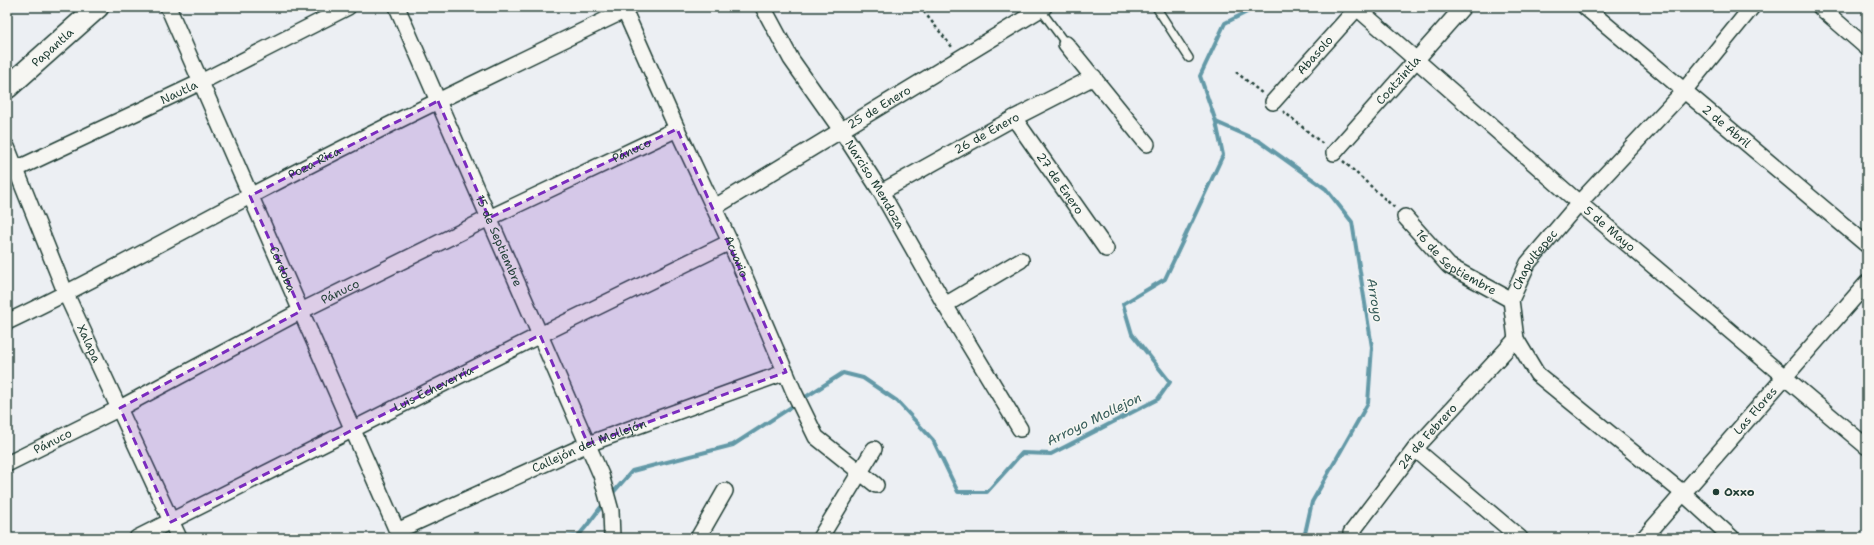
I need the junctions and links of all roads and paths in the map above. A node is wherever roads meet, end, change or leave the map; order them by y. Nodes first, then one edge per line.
1 (98, 7) edge
2 (168, 7) edge
3 (348, 7) edge
4 (396, 7) edge
5 (763, 7) edge
6 (920, 7) edge
7 (1156, 7) edge
8 (1463, 7) edge
9 (1585, 7) edge
10 (1752, 7) edge
11 (1820, 7) edge
12 (1041, 8) edge
13 (1356, 8) edge
14 (624, 9) edge
15 (1066, 44) joint
16 (1867, 48) edge
17 (960, 57) junction
18 (1189, 58) dead end
19 (1416, 58) junction
20 (1094, 77) junction
21 (201, 82) junction
22 (7, 88) edge
23 (1683, 92) junction
24 (438, 101) junction
25 (1273, 102) dead end
26 (1014, 118) junction
27 (677, 129) junction
28 (841, 130) junction
29 (1147, 144) dead end
30 (7, 147) edge
31 (1334, 153) dead end
32 (11, 171) edge
33 (881, 192) junction
34 (250, 196) junction
35 (1579, 203) junction
36 (715, 207) junction
37 (1405, 217) dead end
38 (489, 218) junction
39 (730, 242) junction
40 (1867, 245) edge
41 (1106, 249) dead end
42 (1021, 260) dead end
43 (1867, 283) edge
44 (66, 294) junction
45 (1511, 300) junction
46 (945, 305) junction
47 (301, 311) junction
48 (7, 322) edge
49 (540, 335) junction
50 (1516, 340) junction
51 (786, 372) junction
52 (1784, 377) junction
53 (120, 408) junction
54 (1020, 429) dead end
55 (353, 430) junction
56 (588, 444) junction
57 (1867, 447) edge
58 (874, 449) dead end
59 (1415, 449) junction
60 (7, 464) edge
61 (859, 473) junction
62 (876, 486) dead end
63 (725, 491) dead end
64 (1683, 493) junction
65 (171, 522) junction
66 (397, 531) joint
67 (137, 538) edge
68 (179, 538) edge
69 (612, 538) edge
70 (698, 538) edge
71 (820, 538) edge
72 (1357, 538) edge
73 (1520, 538) edge
74 (1644, 538) edge
75 (1732, 538) edge

1 - 22 street, Papantla
2 - 21 street, Córdoba
3 - 21 street, Nautla
4 - 24 street, 15 de Septiembre
5 - 28 street, Narciso Mendoza
6 - 17 path
7 - 18 lane
8 - 19 street, Coatzintla
9 - 23 street, 2 de Abril
10 - 23 street, Chapultepec
11 - 16 street
12 - 15 lane
12 - 17 street, 25 de Enero
13 - 19 street, 5 de Mayo
13 - 25 street, Abasolo
14 - 24 street, Poza Rica
14 - 27 street, Acuario
15 - 20 street
17 - 28 street, 25 de Enero
19 - 31 street, Coatzintla
19 - 35 street, 5 de Mayo
20 - 26 street, 26 de Enero
20 - 29 street
21 - 32 street, Nautla
21 - 34 street, Córdoba
23 - 35 street, Chapultepec
23 - 40 street, 2 de Abril
24 - 34 street, Poza Rica
24 - 38 street, 15 de Septiembre
26 - 33 street, 26 de Enero
26 - 41 street, 27 de Enero
27 - 36 street, Acuario
27 - 38 street, Pánuco
28 - 33 street, Narciso Mendoza
28 - 36 street, 25 de Enero
30 - 32 street, Xalapa
32 - 44 street, Xalapa
33 - 46 street, Narciso Mendoza
34 - 44 street, Poza Rica
34 - 47 street, Córdoba
35 - 45 street, Chapultepec
35 - 52 street, 5 de Mayo
36 - 39 street, Acuario
37 - 45 street, 16 de Septiembre
38 - 47 street, Pánuco
38 - 49 street, 15 de Septiembre
39 - 49 street, Luis Echeverría
39 - 51 street, Acuario
42 - 46 street
43 - 52 street, Las Flores
44 - 48 street, Poza Rica
44 - 53 street, Xalapa
45 - 50 street, Chapultepec
46 - 54 street, Narciso Mendoza
47 - 53 street, Pánuco
47 - 55 street, Córdoba
49 - 55 street, Luis Echeverría
49 - 56 street, 15 de Septiembre
50 - 59 street, 24 de Febrero
50 - 64 street, Chapultepec
51 - 56 street, Callejón del Mollejón
51 - 61 street, Acuario
52 - 57 street, 5 de Mayo
52 - 64 street, Las Flores
53 - 60 street, Pánuco
53 - 65 street, Xalapa
55 - 65 street, Luis Echeverría
55 - 66 street, Córdoba
56 - 66 street, Callejón del Mollejón
56 - 69 street, 15 de Septiembre
58 - 61 street
59 - 72 street, 24 de Febrero
59 - 73 street
61 - 62 street, Acuario
61 - 71 street
63 - 70 street
64 - 74 street, Las Flores
64 - 75 street, Chapultepec
65 - 67 street, Luis Echeverría
65 - 68 street, Xalapa

